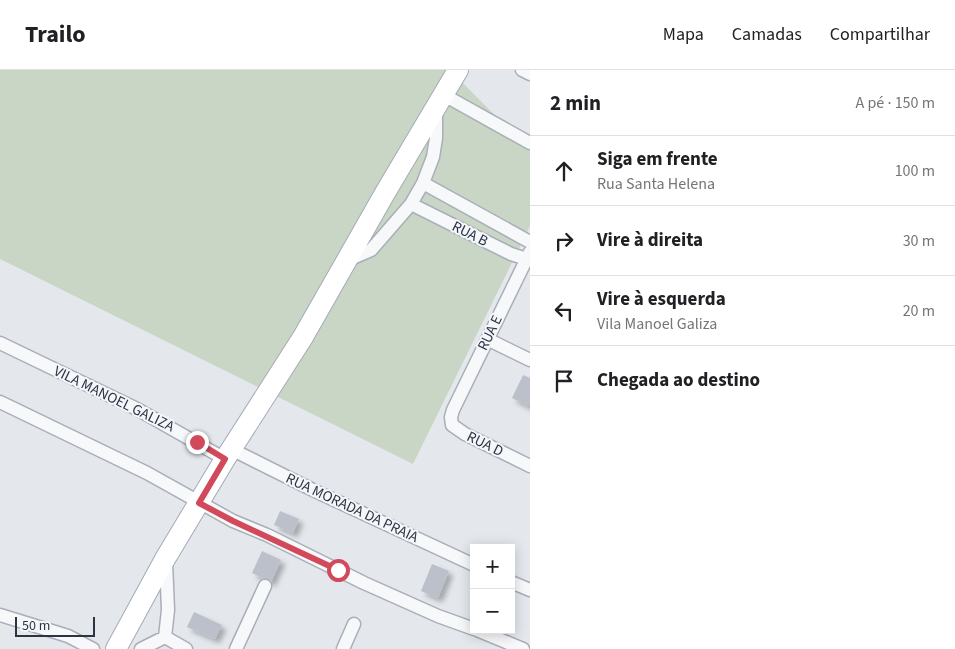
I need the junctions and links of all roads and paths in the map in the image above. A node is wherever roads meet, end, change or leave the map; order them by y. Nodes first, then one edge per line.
1 (458, 70) edge
2 (522, 70) edge
3 (530, 74) edge
4 (440, 102) junction
5 (530, 143) edge
6 (423, 183) junction
7 (411, 204) junction
8 (530, 242) edge
9 (529, 257) edge
10 (348, 260) junction
11 (487, 339) junction
12 (0, 343) edge
13 (530, 360) edge
14 (0, 402) edge
15 (451, 414) joint
16 (228, 454) junction
17 (530, 466) edge
18 (199, 503) junction
19 (165, 559) junction
20 (470, 563) edge
21 (515, 584) edge
22 (265, 586) dead end
23 (530, 590) edge
24 (0, 615) edge
25 (354, 624) dead end
26 (470, 628) edge
27 (485, 634) edge
28 (165, 637) junction
29 (93, 649) edge
30 (116, 649) edge
31 (141, 649) edge
32 (186, 649) edge
33 (236, 649) edge
34 (343, 649) edge
35 (523, 649) edge

1 - 4 main road
2 - 3 street
4 - 5 street
4 - 6 street
4 - 10 main road
6 - 7 street
6 - 8 street, RUA B
7 - 9 street, RUA B
7 - 10 street
9 - 11 street, RUA E
10 - 16 main road
11 - 13 street
11 - 15 street, RUA E
12 - 16 street, VILA MANOEL GALIZA
14 - 18 street
15 - 17 street, RUA D
16 - 18 main road
16 - 20 street, RUA MORADA DA PRAIA
18 - 19 main road
18 - 26 street
19 - 28 street
19 - 30 main road
21 - 23 street
22 - 33 street
24 - 29 street
25 - 34 street
27 - 35 street
28 - 31 street
28 - 32 street

